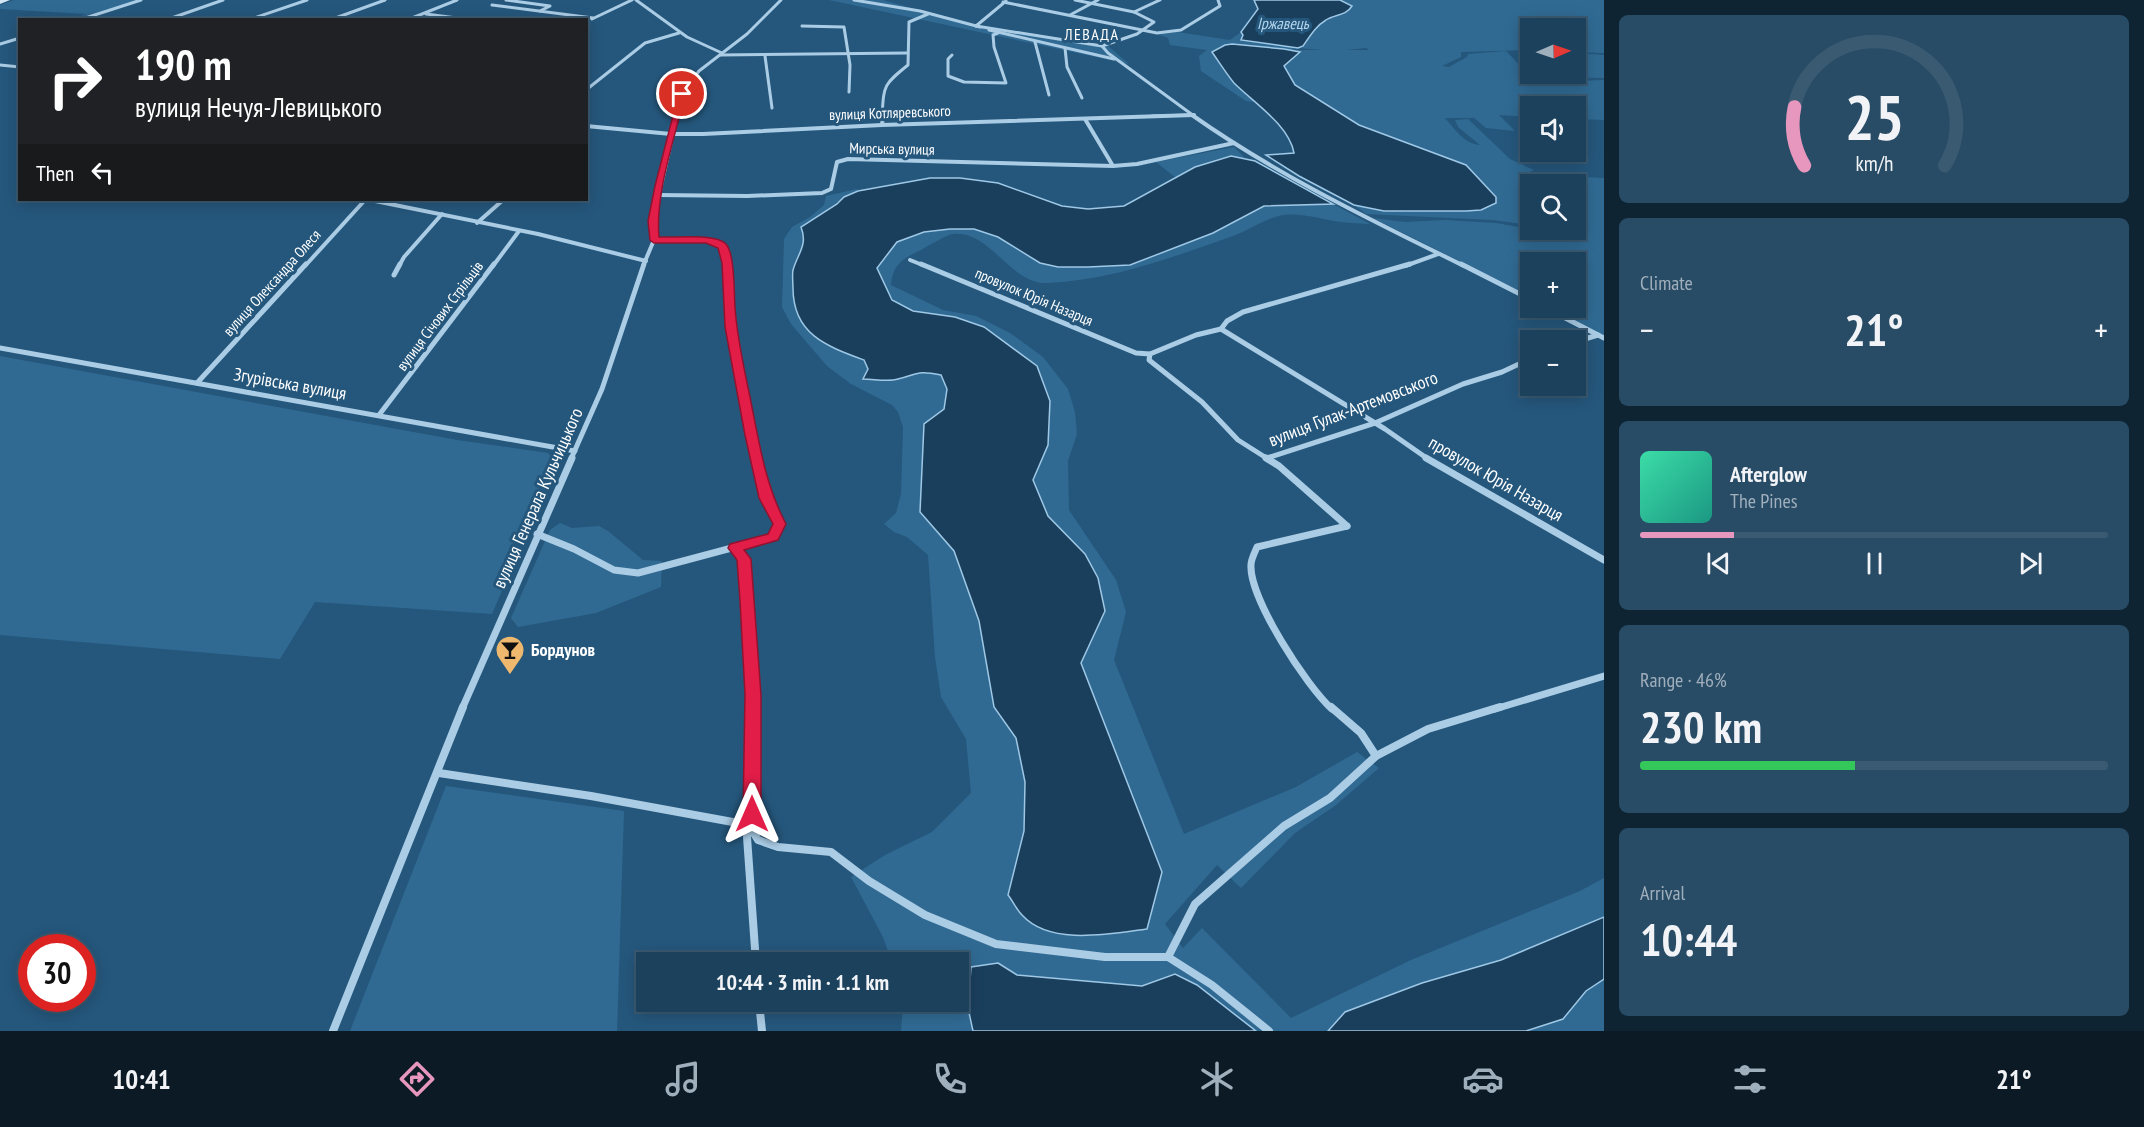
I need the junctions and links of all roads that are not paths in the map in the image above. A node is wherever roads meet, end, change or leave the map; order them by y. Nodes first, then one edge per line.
1 (7, 0) edge
2 (141, 0) edge
3 (223, 0) edge
4 (307, 0) edge
5 (385, 0) edge
6 (457, 0) edge
7 (506, 0) edge
8 (634, 0) edge
9 (781, 0) edge
10 (854, 0) edge
11 (1009, 0) edge
12 (1075, 0) edge
13 (1098, 0) edge
14 (1160, 0) edge
15 (1218, 0) edge
16 (1004, 1) edge
17 (0, 2) edge
18 (1092, 3) junction
19 (492, 5) dead end
20 (540, 11) junction
21 (1134, 12) junction
22 (422, 14) junction
23 (929, 14) junction
24 (1069, 15) junction
25 (85, 18) edge
26 (172, 18) edge
27 (254, 18) edge
28 (336, 18) edge
29 (412, 18) edge
30 (455, 18) edge
31 (593, 18) junction
32 (588, 20) edge
33 (802, 26) dead end
34 (976, 26) junction
35 (1144, 31) junction
36 (680, 33) junction
37 (998, 33) junction
38 (18, 39) edge
39 (1035, 42) junction
40 (0, 44) edge
41 (1102, 46) junction
42 (1065, 48) junction
43 (907, 53) junction
44 (721, 54) junction
45 (849, 55) junction
46 (952, 55) dead end
47 (765, 56) junction
48 (1118, 60) junction
49 (0, 65) edge
50 (18, 67) edge
51 (588, 88) edge
52 (849, 92) dead end
53 (1049, 95) dead end
54 (1082, 98) dead end
55 (772, 108) dead end
56 (1194, 115) junction
57 (1085, 119) junction
58 (882, 125) junction
59 (588, 126) edge
60 (671, 134) junction
61 (1234, 143) junction
62 (1113, 166) junction
63 (658, 195) junction
64 (364, 201) edge
65 (375, 201) edge
66 (502, 201) edge
67 (442, 214) junction
68 (477, 223) junction
69 (519, 231) junction
70 (654, 240) junction
71 (1438, 254) junction
72 (910, 260) dead end
73 (646, 261) junction
74 (394, 275) dead end
75 (1520, 294) edge
76 (1565, 318) edge
77 (1221, 329) junction
78 (1601, 337) edge
79 (1586, 340) edge
80 (0, 348) edge
81 (1150, 354) junction
82 (1520, 364) edge
83 (197, 383) junction
84 (379, 415) junction
85 (1375, 423) junction
86 (575, 451) junction
87 (1266, 458) junction
88 (537, 534) junction
89 (735, 548) junction
90 (1604, 560) edge
91 (1604, 676) edge
92 (1376, 756) junction
93 (439, 773) junction
94 (749, 825) junction
95 (755, 952) edge
96 (1168, 957) junction
97 (760, 1012) edge
98 (333, 1031) edge
99 (762, 1031) edge
100 (1269, 1031) edge

1 - 17 street
2 - 25 street
3 - 26 street
4 - 27 street
5 - 28 street
6 - 22 street
7 - 20 street
8 - 31 street
8 - 36 street
9 - 44 street, вулиця Генерала Кульчицького
10 - 23 street
11 - 16 street
12 - 18 street
13 - 18 street
14 - 21 street
15 - 35 street
16 - 24 street
16 - 34 street
18 - 21 street
18 - 24 street
19 - 20 street
20 - 31 street
21 - 35 street
22 - 29 street
22 - 30 street
23 - 34 street
23 - 43 street
24 - 35 street
31 - 32 street
33 - 45 street
34 - 37 street
34 - 41 street
35 - 41 street
36 - 44 street
36 - 51 street
37 - 39 street
37 - 46 street
38 - 40 street
39 - 42 street
39 - 53 street
41 - 48 street
42 - 48 street
42 - 54 street
43 - 45 street
43 - 58 street
44 - 47 street
44 - 60 street, вулиця Генерала Кульчицького
45 - 47 street
45 - 52 street
47 - 55 street
48 - 56 street
49 - 50 street
56 - 57 street, вулиця Котляревського
56 - 61 street
57 - 58 street, вулиця Котляревського
57 - 62 street
58 - 60 street, вулиця Котляревського
59 - 60 street, вулиця Котляревського
60 - 63 street, вулиця Генерала Кульчицького
61 - 62 street, Мирська вулиця
61 - 71 street
62 - 63 street, Мирська вулиця
63 - 70 street, вулиця Генерала Кульчицького
64 - 83 street, вулиця Олександра Олеся
65 - 67 street
66 - 68 street
67 - 68 street
67 - 74 street
68 - 69 street
69 - 73 street
69 - 84 street, вулиця Січових Стрільців
70 - 73 street, вулиця Генерала Кульчицького
70 - 89 street
71 - 75 street
71 - 77 street
72 - 81 street, провулок Юрія Назарця
73 - 86 street, вулиця Генерала Кульчицького
76 - 78 street
77 - 81 street
77 - 85 street, провулок Юрія Назарця
78 - 79 street
80 - 83 street, Згурівська вулиця
81 - 87 street
82 - 85 street, вулиця Гулак-Артемовського
83 - 84 street, Згурівська вулиця
84 - 86 street, Згурівська вулиця
85 - 87 street, вулиця Гулак-Артемовського
85 - 90 street, провулок Юрія Назарця
86 - 88 street, вулиця Генерала Кульчицького
87 - 92 street, вулиця Гулак-Артемовського
88 - 89 street
88 - 93 street, вулиця Генерала Кульчицького
89 - 94 street
91 - 92 street
92 - 96 street
93 - 94 street
93 - 98 street, вулиця Генерала Кульчицького
94 - 95 street
94 - 96 street
96 - 100 street
97 - 99 street

